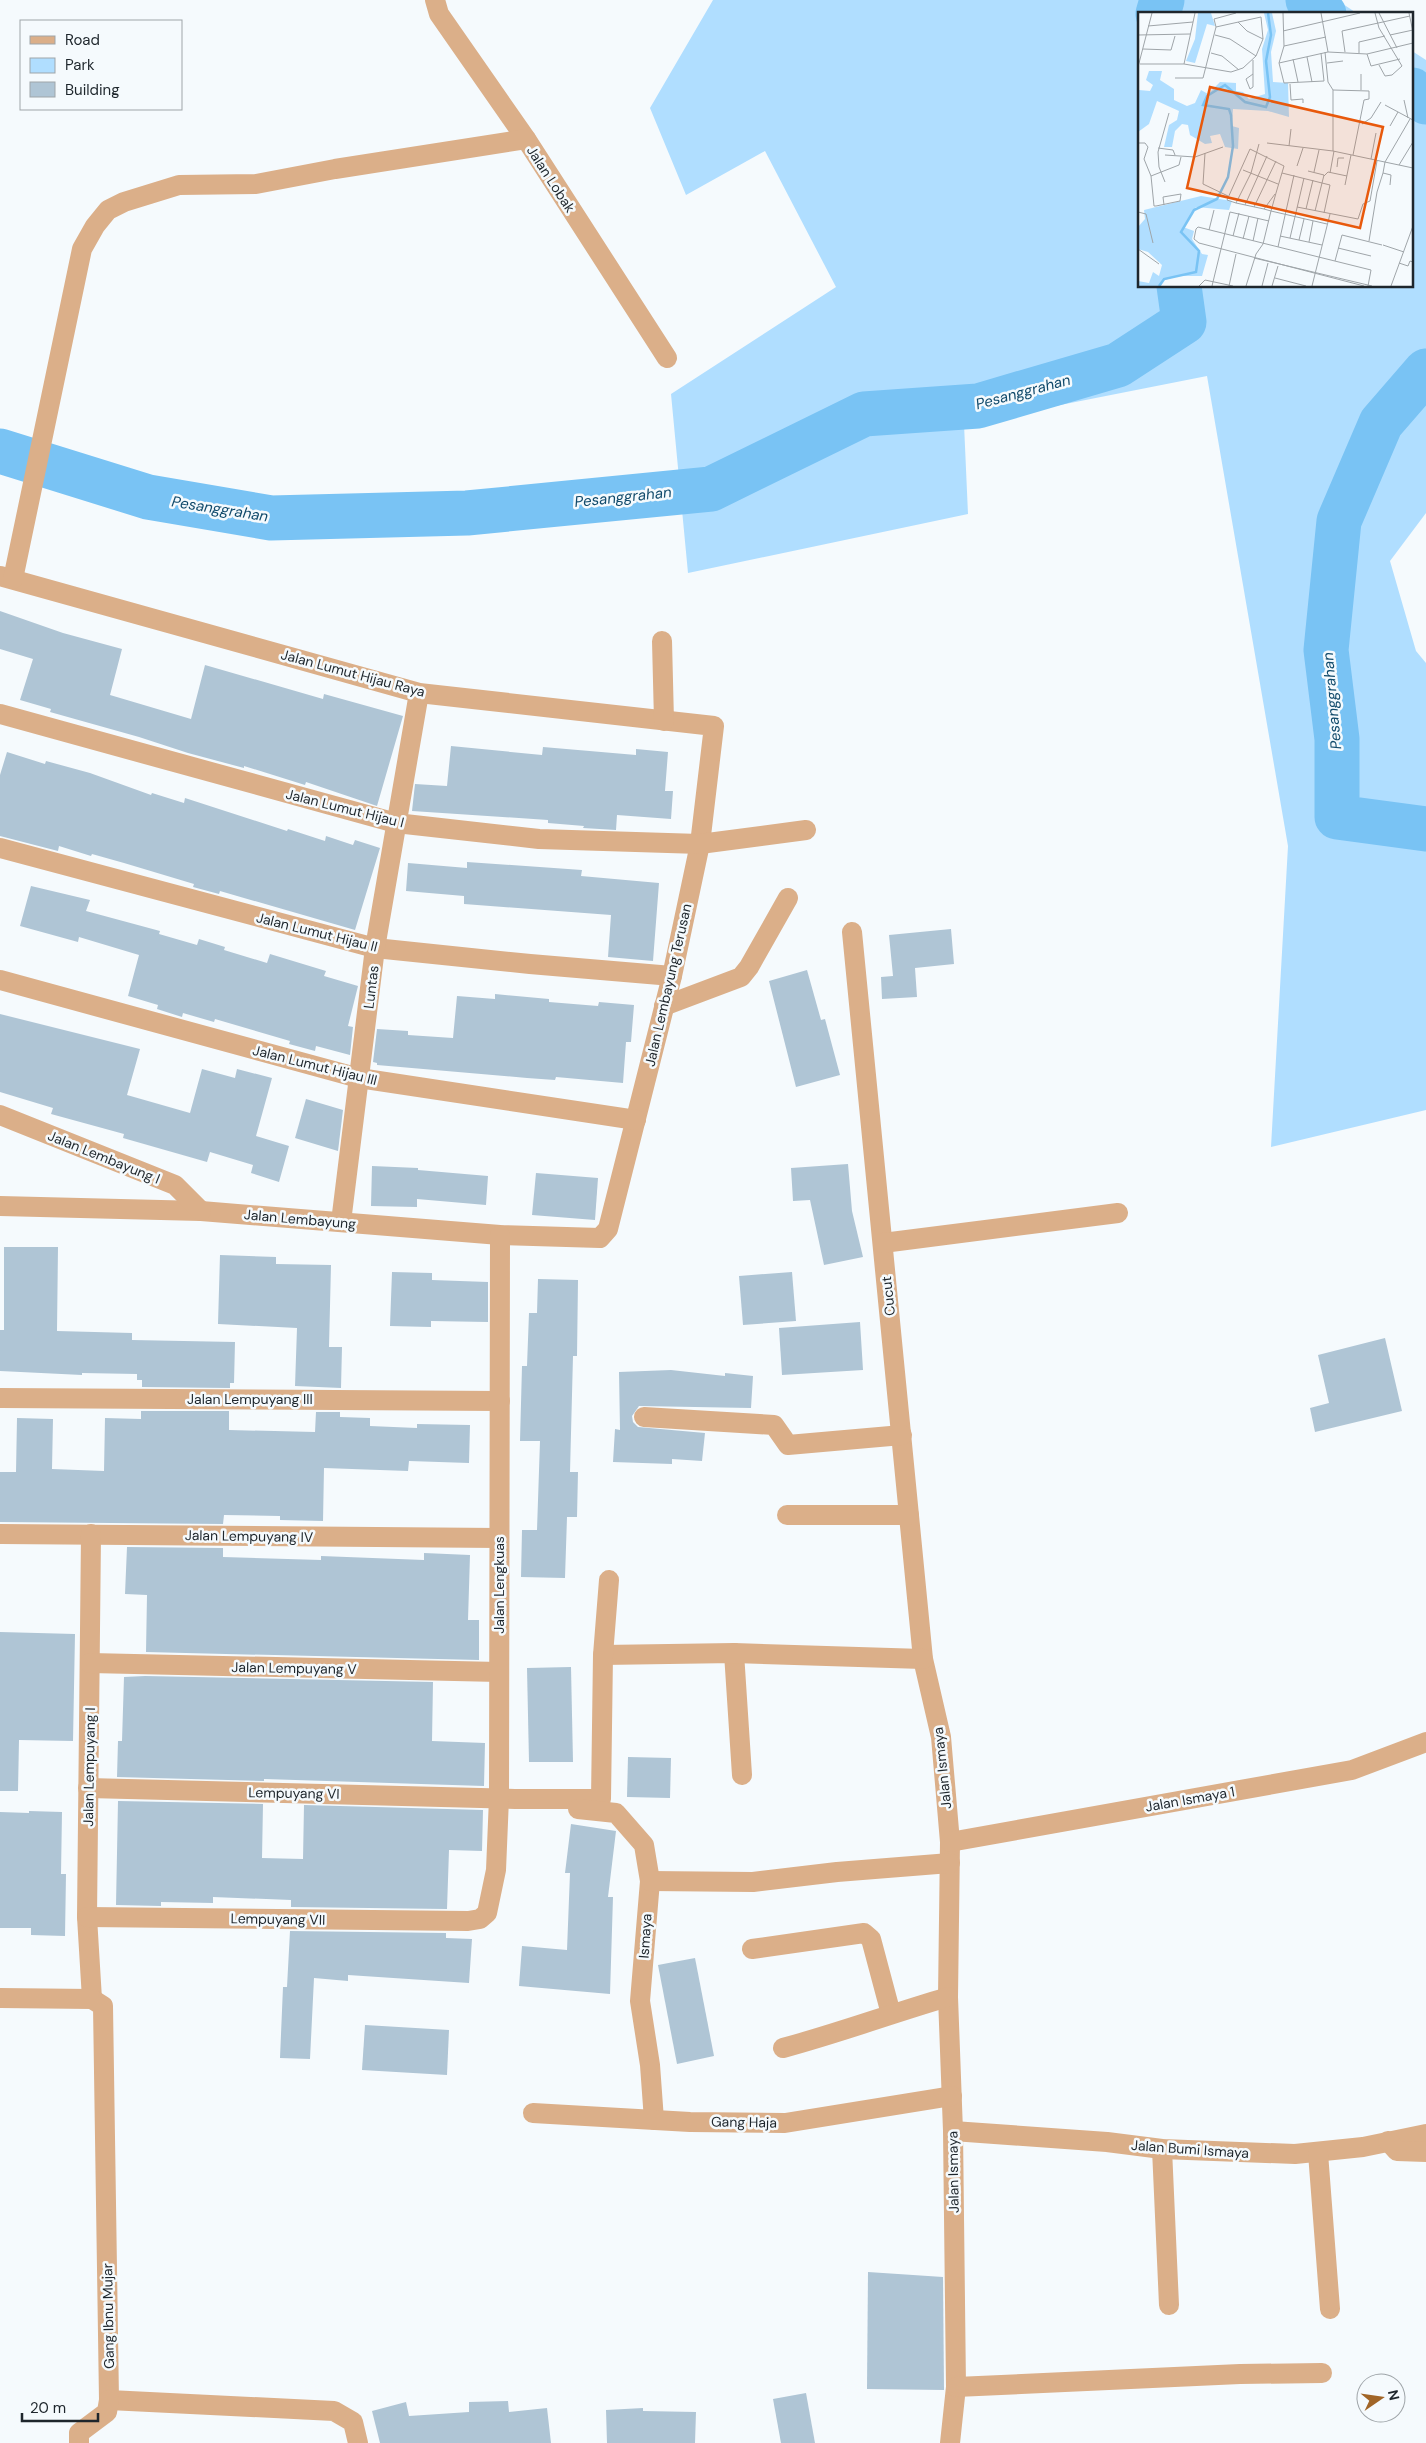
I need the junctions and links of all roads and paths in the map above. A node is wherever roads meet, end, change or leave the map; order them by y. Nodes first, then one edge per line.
1 (435, 0) edge
2 (526, 139) junction
3 (667, 358) dead end
4 (6, 578) edge
5 (662, 641) dead end
6 (419, 693) junction
7 (0, 714) edge
8 (664, 721) junction
9 (714, 726) joint
10 (396, 824) junction
11 (806, 830) dead end
12 (700, 844) junction
13 (0, 848) edge
14 (788, 898) dead end
15 (852, 932) dead end
16 (375, 948) junction
17 (672, 976) junction
18 (0, 980) edge
19 (664, 1006) junction
20 (360, 1078) junction
21 (0, 1116) edge
22 (636, 1120) junction
23 (0, 1206) edge
24 (200, 1211) junction
25 (1118, 1213) dead end
26 (341, 1222) junction
27 (500, 1235) junction
28 (600, 1238) joint
29 (883, 1243) junction
30 (0, 1398) edge
31 (500, 1401) junction
32 (644, 1417) dead end
33 (902, 1435) junction
34 (787, 1515) dead end
35 (909, 1516) junction
36 (0, 1534) edge
37 (91, 1534) junction
38 (499, 1538) junction
39 (609, 1580) dead end
40 (734, 1653) junction
41 (603, 1654) junction
42 (923, 1659) junction
43 (90, 1663) junction
44 (499, 1672) junction
45 (1426, 1742) edge
46 (742, 1775) dead end
47 (88, 1788) junction
48 (499, 1798) junction
49 (575, 1799) junction
50 (950, 1842) junction
51 (950, 1863) junction
52 (650, 1881) junction
53 (87, 1917) junction
54 (468, 1921) joint
55 (752, 1949) dead end
56 (948, 1997) junction
57 (0, 1998) edge
58 (92, 1999) junction
59 (891, 2014) junction
60 (783, 2048) dead end
61 (952, 2096) junction
62 (533, 2113) dead end
63 (654, 2120) junction
64 (953, 2132) junction
65 (1426, 2134) edge
66 (1388, 2141) junction
67 (1162, 2149) junction
68 (1426, 2152) edge
69 (1318, 2153) junction
70 (1169, 2305) dead end
71 (1330, 2309) dead end
72 (1322, 2373) dead end
73 (956, 2386) junction
74 (109, 2400) junction
75 (79, 2443) edge
76 (358, 2443) edge
77 (950, 2443) edge

1 - 2 street, Jalan Lobak
2 - 3 street, Jalan Lobak
2 - 4 street
4 - 6 street, Jalan Lumut Hijau Raya
5 - 8 street
6 - 8 street, Jalan Lumut Hijau Raya
6 - 10 street, Luntas
7 - 10 street, Jalan Lumut Hijau I
8 - 9 street, Jalan Lumut Hijau Raya
9 - 12 street, Jalan Lembayung Terusan
10 - 12 street, Jalan Lumut Hijau I
10 - 16 street, Luntas
11 - 12 street, Jalan Lumut Hijau I
12 - 17 street, Jalan Lembayung Terusan
13 - 16 street, Jalan Lumut Hijau II
14 - 19 street
15 - 29 street, Cucut
16 - 17 street, Jalan Lumut Hijau II
16 - 20 street, Luntas
17 - 19 street, Jalan Lembayung Terusan
18 - 20 street, Jalan Lumut Hijau III
19 - 22 street, Jalan Lembayung Terusan
20 - 22 street, Jalan Lumut Hijau III
20 - 26 street, Luntas
21 - 24 street, Jalan Lembayung I
22 - 28 street, Jalan Lembayung Terusan
23 - 24 street, Jalan Lembayung
24 - 26 street, Jalan Lembayung
25 - 29 street
26 - 27 street, Jalan Lembayung
27 - 28 street, Jalan Lembayung
27 - 31 street, Jalan Lengkuas
29 - 33 street, Cucut
30 - 31 street, Jalan Lempuyang III
31 - 38 street, Jalan Lengkuas
32 - 33 street
33 - 35 street, Cucut
34 - 35 street
35 - 42 street, Cucut
36 - 37 street, Jalan Lempuyang IV
37 - 38 street, Jalan Lempuyang IV
37 - 43 street, Jalan Lempuyang I
38 - 44 street, Jalan Lengkuas
39 - 41 street
40 - 41 street
40 - 42 street
40 - 46 street
41 - 49 street
42 - 50 street, Jalan Ismaya
43 - 44 street, Jalan Lempuyang V
43 - 47 street, Jalan Lempuyang I
44 - 48 street, Jalan Lengkuas
45 - 50 street, Jalan Ismaya 1
47 - 48 street, Lempuyang VI
47 - 53 street, Jalan Lempuyang I
48 - 49 street
48 - 54 street, Jalan Lengkuas
49 - 52 street, Ismaya
50 - 51 street, Jalan Ismaya
51 - 52 street
51 - 56 street, Jalan Ismaya
52 - 63 street, Ismaya
53 - 54 street, Lempuyang VII
53 - 58 street, Jalan Lempuyang I
55 - 59 street
56 - 59 street
56 - 61 street, Jalan Ismaya
57 - 58 street
58 - 74 street, Gang Ibnu Mujar
59 - 60 street
61 - 63 street, Gang Haja
61 - 64 street, Jalan Ismaya
62 - 63 street, Gang Haja
64 - 67 street, Jalan Bumi Ismaya
64 - 73 street, Jalan Ismaya
65 - 66 street, Jalan Bumi Ismaya
66 - 68 street
66 - 69 street, Jalan Bumi Ismaya
67 - 69 street, Jalan Bumi Ismaya
67 - 70 street
69 - 71 street
72 - 73 street
73 - 77 street, Jalan Ismaya
74 - 75 street
74 - 76 street

